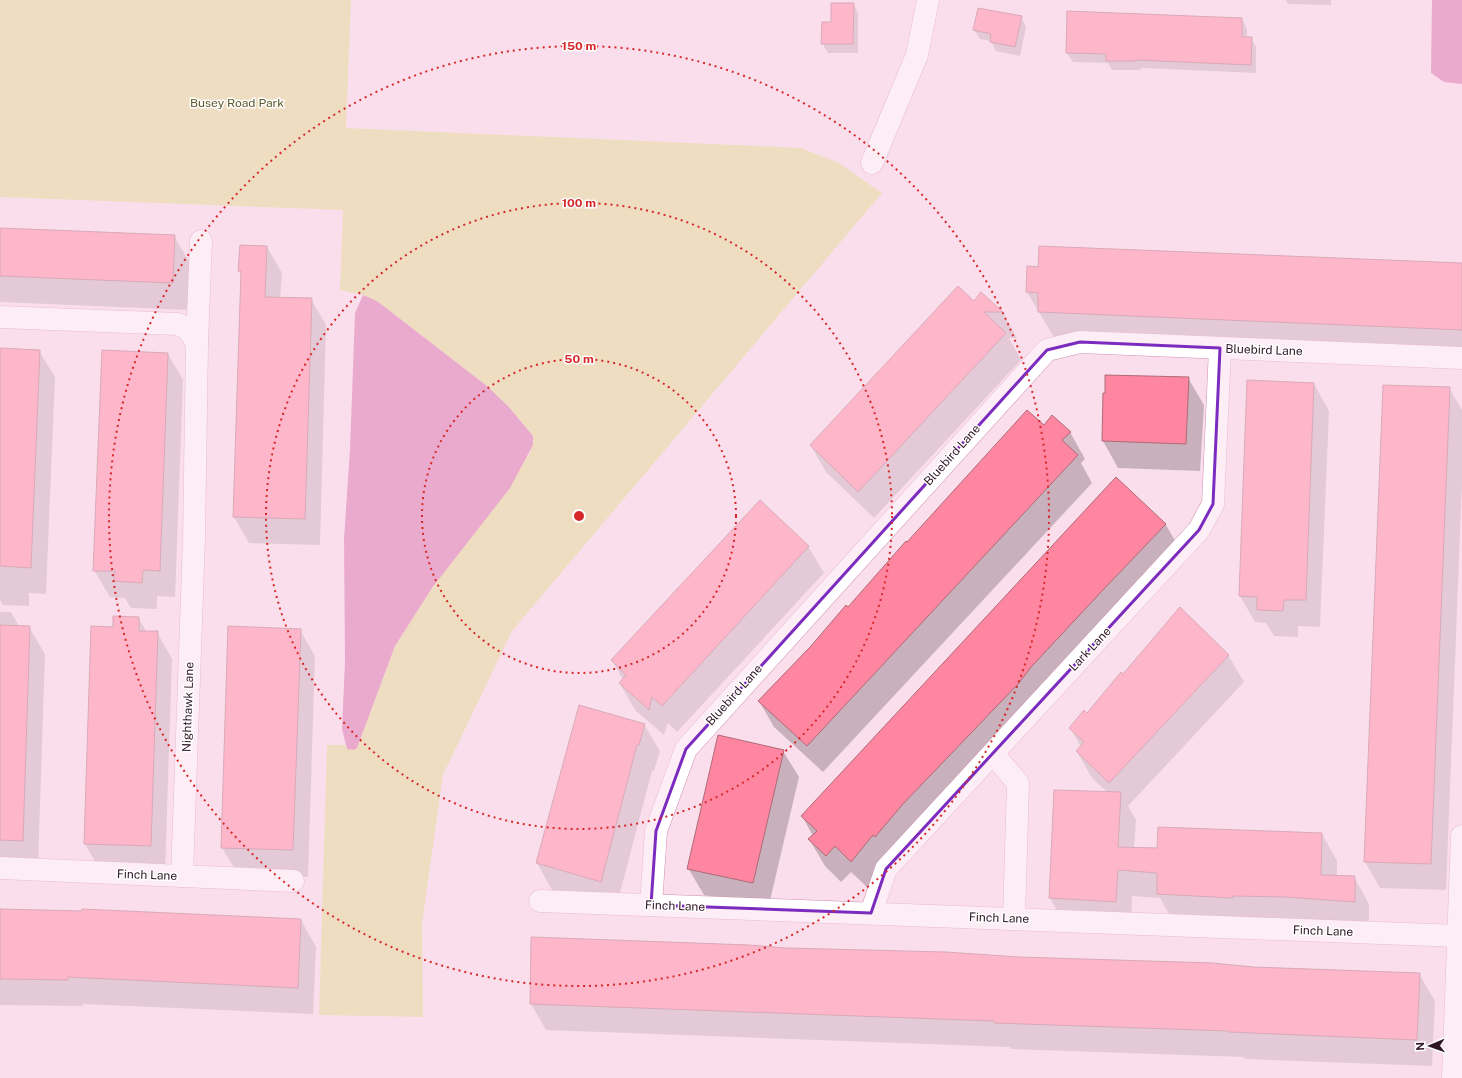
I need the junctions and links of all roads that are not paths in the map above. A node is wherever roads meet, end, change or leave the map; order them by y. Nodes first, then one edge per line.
1 (928, 0) edge
2 (872, 163) dead end
3 (201, 241) dead end
4 (0, 317) edge
5 (197, 344) junction
6 (1220, 348) junction
7 (1462, 358) edge
8 (993, 754) junction
9 (1462, 836) edge
10 (0, 868) edge
11 (182, 876) junction
12 (293, 881) dead end
13 (540, 901) dead end
14 (651, 905) junction
15 (872, 913) junction
16 (1014, 919) junction
17 (1458, 936) junction
18 (1456, 1068) edge

1 - 2 street
3 - 5 street, Nighthawk Lane
4 - 5 street
5 - 11 street, Nighthawk Lane
6 - 7 street, Bluebird Lane
6 - 8 street, Lark Lane
6 - 14 street, Bluebird Lane
8 - 15 street, Lark Lane
8 - 16 street
9 - 17 street
10 - 11 street, Finch Lane
11 - 12 street, Finch Lane
13 - 14 street, Finch Lane
14 - 15 street, Finch Lane
15 - 16 street, Finch Lane
16 - 17 street, Finch Lane
17 - 18 street

